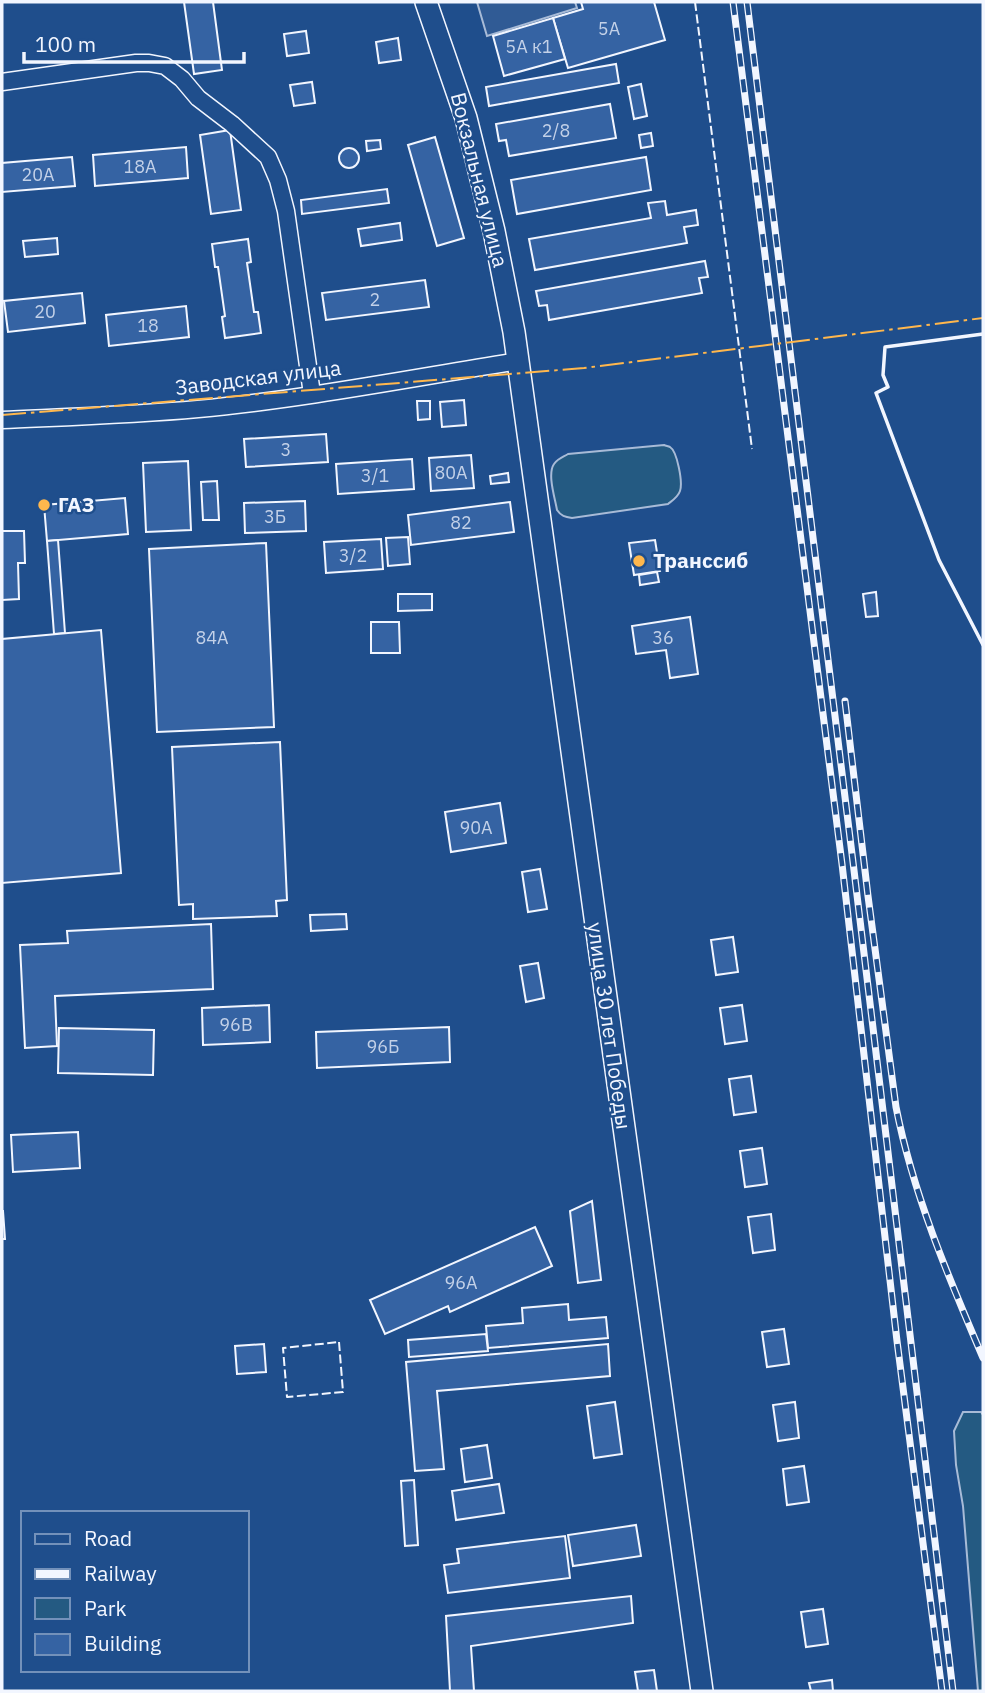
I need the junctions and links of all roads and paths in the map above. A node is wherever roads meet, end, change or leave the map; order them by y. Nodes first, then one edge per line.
1 (426, 2) edge
2 (2, 82) edge
3 (519, 361) junction
4 (312, 394) junction
5 (2, 420) edge
6 (702, 1691) edge

1 - 3 main road, Вокзальная улица
2 - 4 street
3 - 4 street, Заводская улица
3 - 6 main road, улица 30 лет Победы
4 - 5 street, Заводская улица

